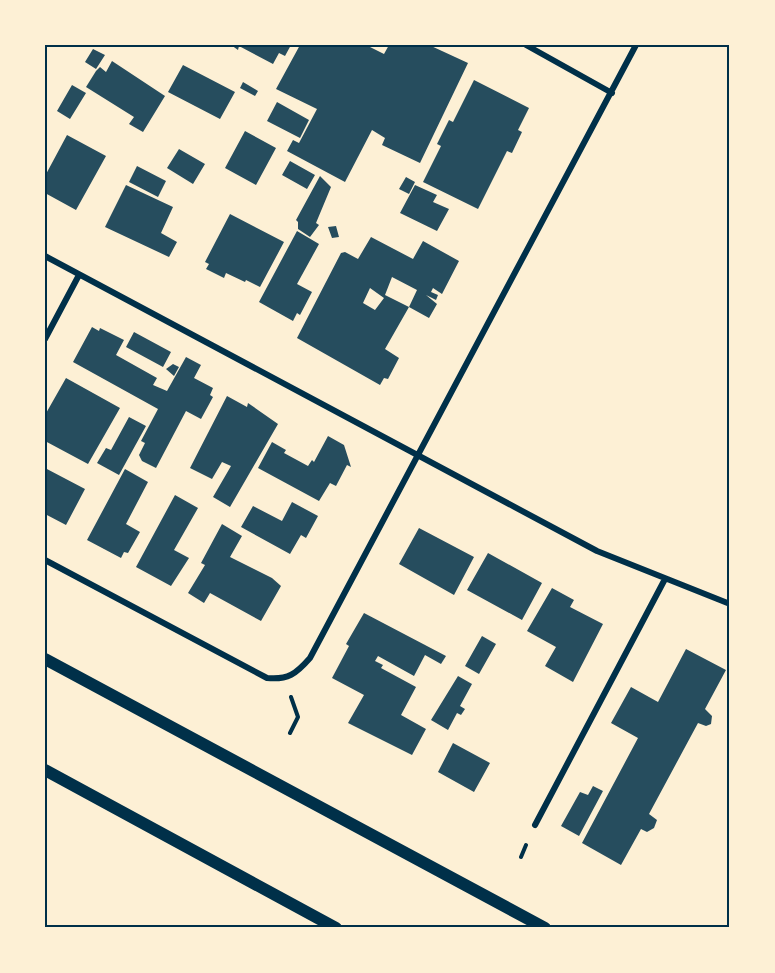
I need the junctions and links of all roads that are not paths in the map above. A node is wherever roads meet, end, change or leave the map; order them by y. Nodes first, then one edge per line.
1 (525, 45) edge
2 (636, 45) edge
3 (612, 93) junction
4 (45, 256) edge
5 (80, 275) junction
6 (45, 339) edge
7 (419, 454) junction
8 (45, 560) edge
9 (665, 579) junction
10 (730, 604) edge
11 (45, 659) edge
12 (45, 770) edge
13 (535, 825) dead end
14 (336, 928) edge
15 (545, 928) edge

1 - 3 street
2 - 3 street
3 - 7 street
4 - 5 street
5 - 6 street
5 - 7 street
7 - 8 street
7 - 9 street
9 - 10 street
9 - 13 street
11 - 15 main road
12 - 14 main road

